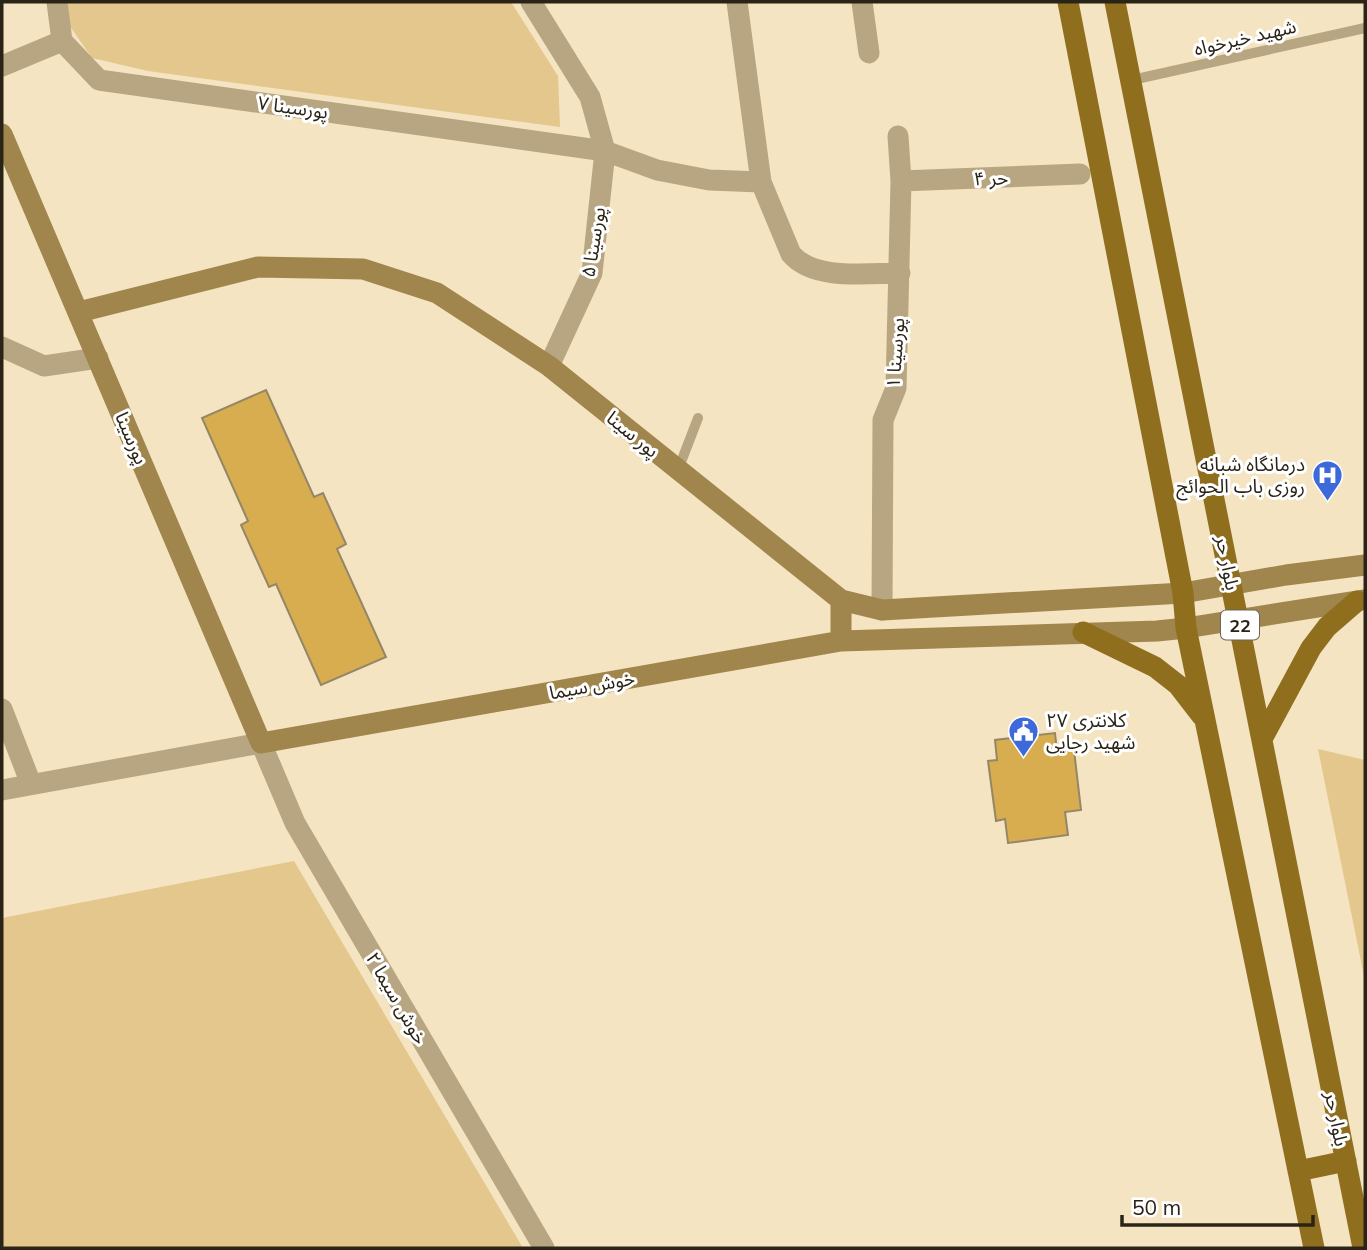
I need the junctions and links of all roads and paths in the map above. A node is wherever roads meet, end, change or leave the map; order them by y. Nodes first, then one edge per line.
1 (57, 2) edge
2 (531, 2) edge
3 (737, 2) edge
4 (862, 2) edge
5 (1068, 2) edge
6 (1115, 2) edge
7 (1365, 28) edge
8 (62, 41) junction
9 (869, 53) dead end
10 (2, 66) edge
11 (1132, 80) junction
12 (2, 134) edge
13 (898, 136) dead end
14 (605, 151) junction
15 (1080, 174) dead end
16 (901, 181) junction
17 (761, 182) junction
18 (900, 273) junction
19 (79, 312) junction
20 (2, 347) edge
21 (98, 358) junction
22 (548, 366) junction
23 (698, 418) dead end
24 (678, 470) junction
25 (1365, 565) edge
26 (1232, 584) junction
27 (1183, 593) junction
28 (841, 600) junction
29 (1361, 601) edge
30 (882, 610) junction
31 (1239, 620) junction
32 (1186, 628) junction
33 (1083, 632) junction
34 (841, 640) junction
35 (2, 709) edge
36 (1205, 720) junction
37 (1262, 739) junction
38 (261, 743) junction
39 (32, 784) junction
40 (2, 790) edge
41 (1346, 1161) junction
42 (1298, 1171) junction
43 (544, 1248) edge
44 (1314, 1248) edge
45 (1363, 1248) edge

1 - 8 street
2 - 14 street
3 - 17 street
4 - 9 street
5 - 27 main road
6 - 11 main road, بلوار حر / 22
7 - 11 lane, شهید خیرخواه
8 - 10 street
8 - 14 street, پورسینا ۷
11 - 26 main road, بلوار حر / 22
12 - 19 street, پورسینا
13 - 16 street, پورسینا ۱
14 - 17 street, پورسینا ۷
14 - 22 street, پورسینا ۵
15 - 16 street, حر ۴
16 - 18 street, پورسینا ۱
17 - 18 street
18 - 30 street, پورسینا ۱
19 - 21 street, پورسینا
19 - 22 street, پور سینا
20 - 21 street
21 - 38 street, پورسینا
22 - 24 street, پور سینا
23 - 24 lane
24 - 28 street, پور سینا
25 - 26 street, پور سینا
26 - 27 street, پور سینا
26 - 31 main road, بلوار حر / 22
27 - 30 street, پور سینا
27 - 32 main road
28 - 30 street, پور سینا
28 - 34 street
29 - 31 street, خوش سیما
29 - 37 main road
31 - 32 street, خوش سیما
31 - 37 main road, بلوار حر / 22
32 - 33 street, خوش سیما
32 - 36 main road
33 - 34 street, خوش سیما
33 - 36 main road
34 - 38 street, خوش سیما
35 - 39 street
36 - 42 main road
37 - 41 main road, بلوار حر / 22
38 - 39 street, خوش سیما
38 - 43 street, خوش سیما ۲
39 - 40 street, خوش سیما
41 - 42 main road
41 - 45 main road, بلوار حر / 22
42 - 44 main road

